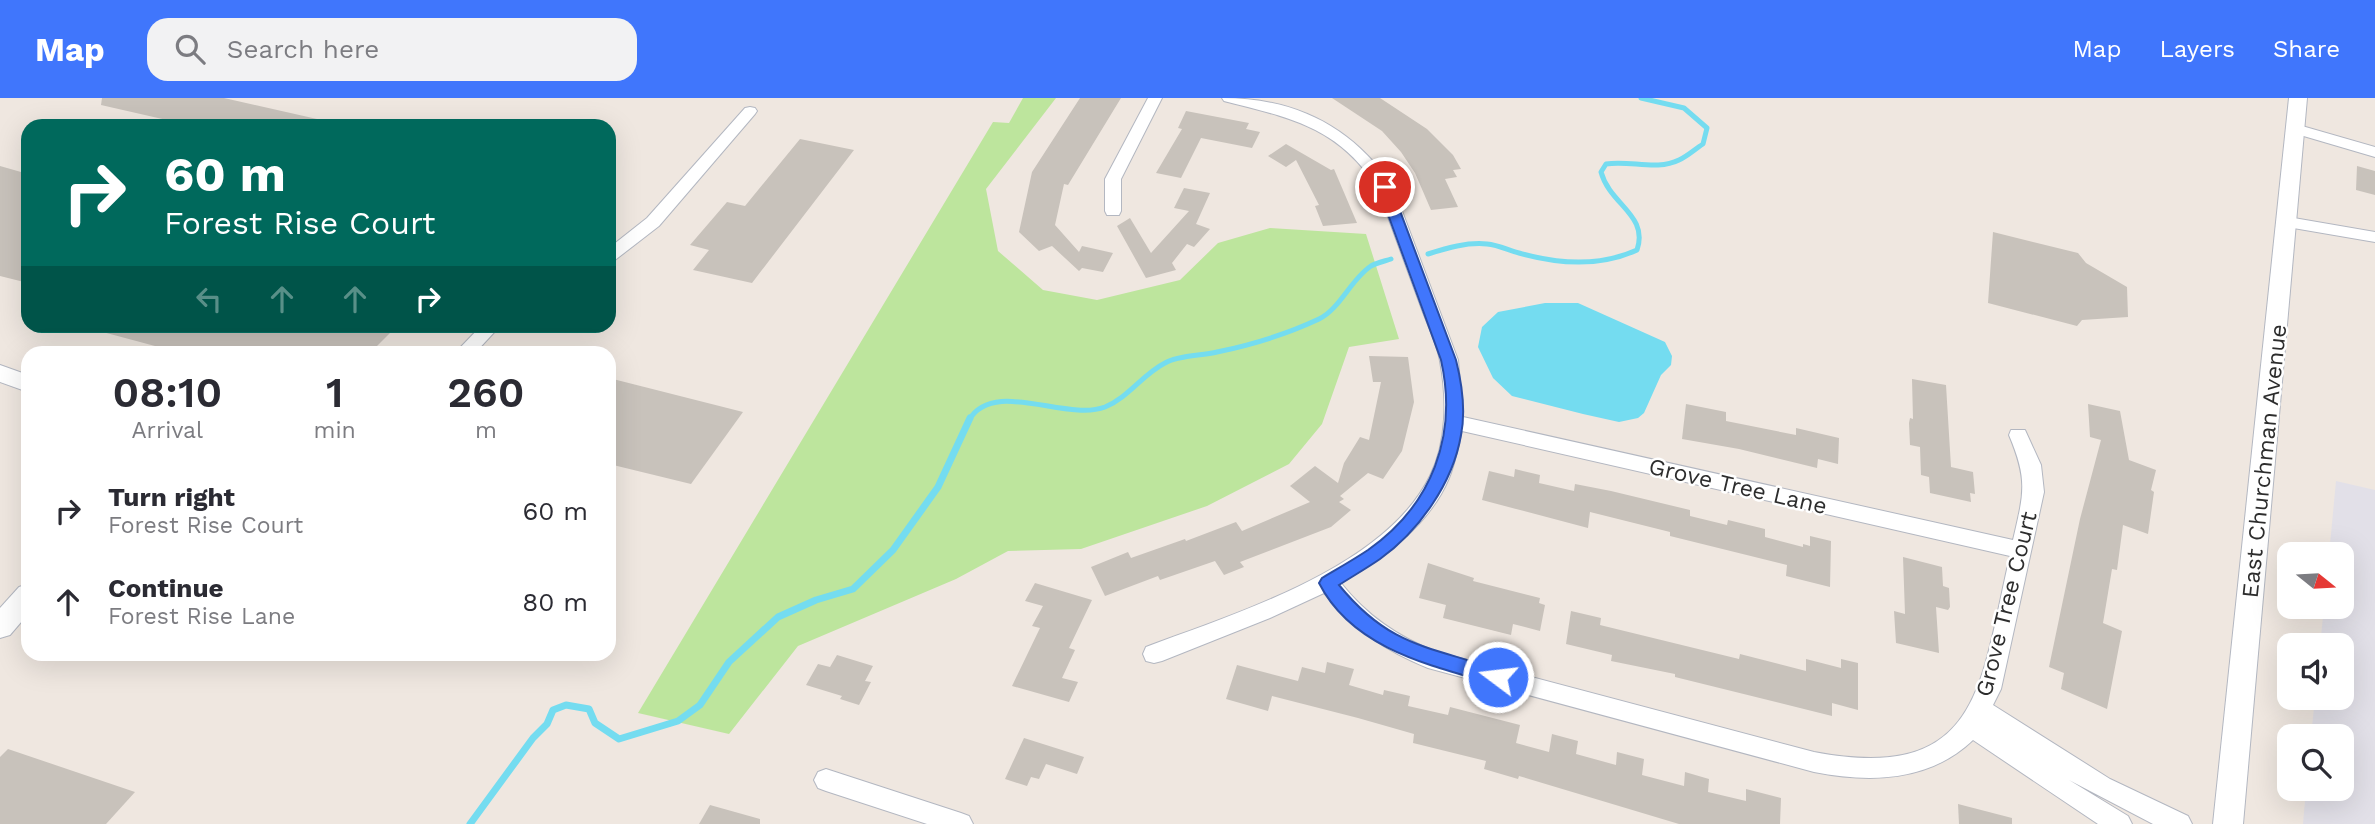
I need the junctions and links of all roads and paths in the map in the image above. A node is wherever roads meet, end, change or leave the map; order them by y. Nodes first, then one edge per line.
1 (1156, 98) edge
2 (1229, 98) edge
3 (2298, 98) edge
4 (750, 111) dead end
5 (2295, 130) junction
6 (2375, 152) edge
7 (1114, 211) dead end
8 (2288, 222) junction
9 (2375, 237) edge
10 (616, 252) edge
11 (484, 333) edge
12 (471, 346) edge
13 (0, 373) edge
14 (21, 380) edge
15 (1454, 422) junction
16 (2018, 435) dead end
17 (2021, 550) junction
18 (1328, 583) junction
19 (21, 603) edge
20 (0, 628) edge
21 (1154, 654) dead end
22 (1974, 717) junction
23 (826, 780) dead end
24 (961, 824) edge
25 (2120, 824) edge
26 (2180, 824) edge
27 (2228, 824) edge

1 - 7 street
2 - 15 street
3 - 5 street, East Churchman Avenue
4 - 10 street
5 - 6 street
5 - 8 street, East Churchman Avenue
8 - 9 street
8 - 27 street, East Churchman Avenue
11 - 12 street
13 - 14 street
15 - 17 street, Grove Tree Lane
15 - 18 street
16 - 17 street, Grove Tree Court
17 - 22 street, Grove Tree Court
18 - 21 street
18 - 22 street, Grove Tree Court
19 - 20 street
22 - 25 street
22 - 26 street
23 - 24 street

